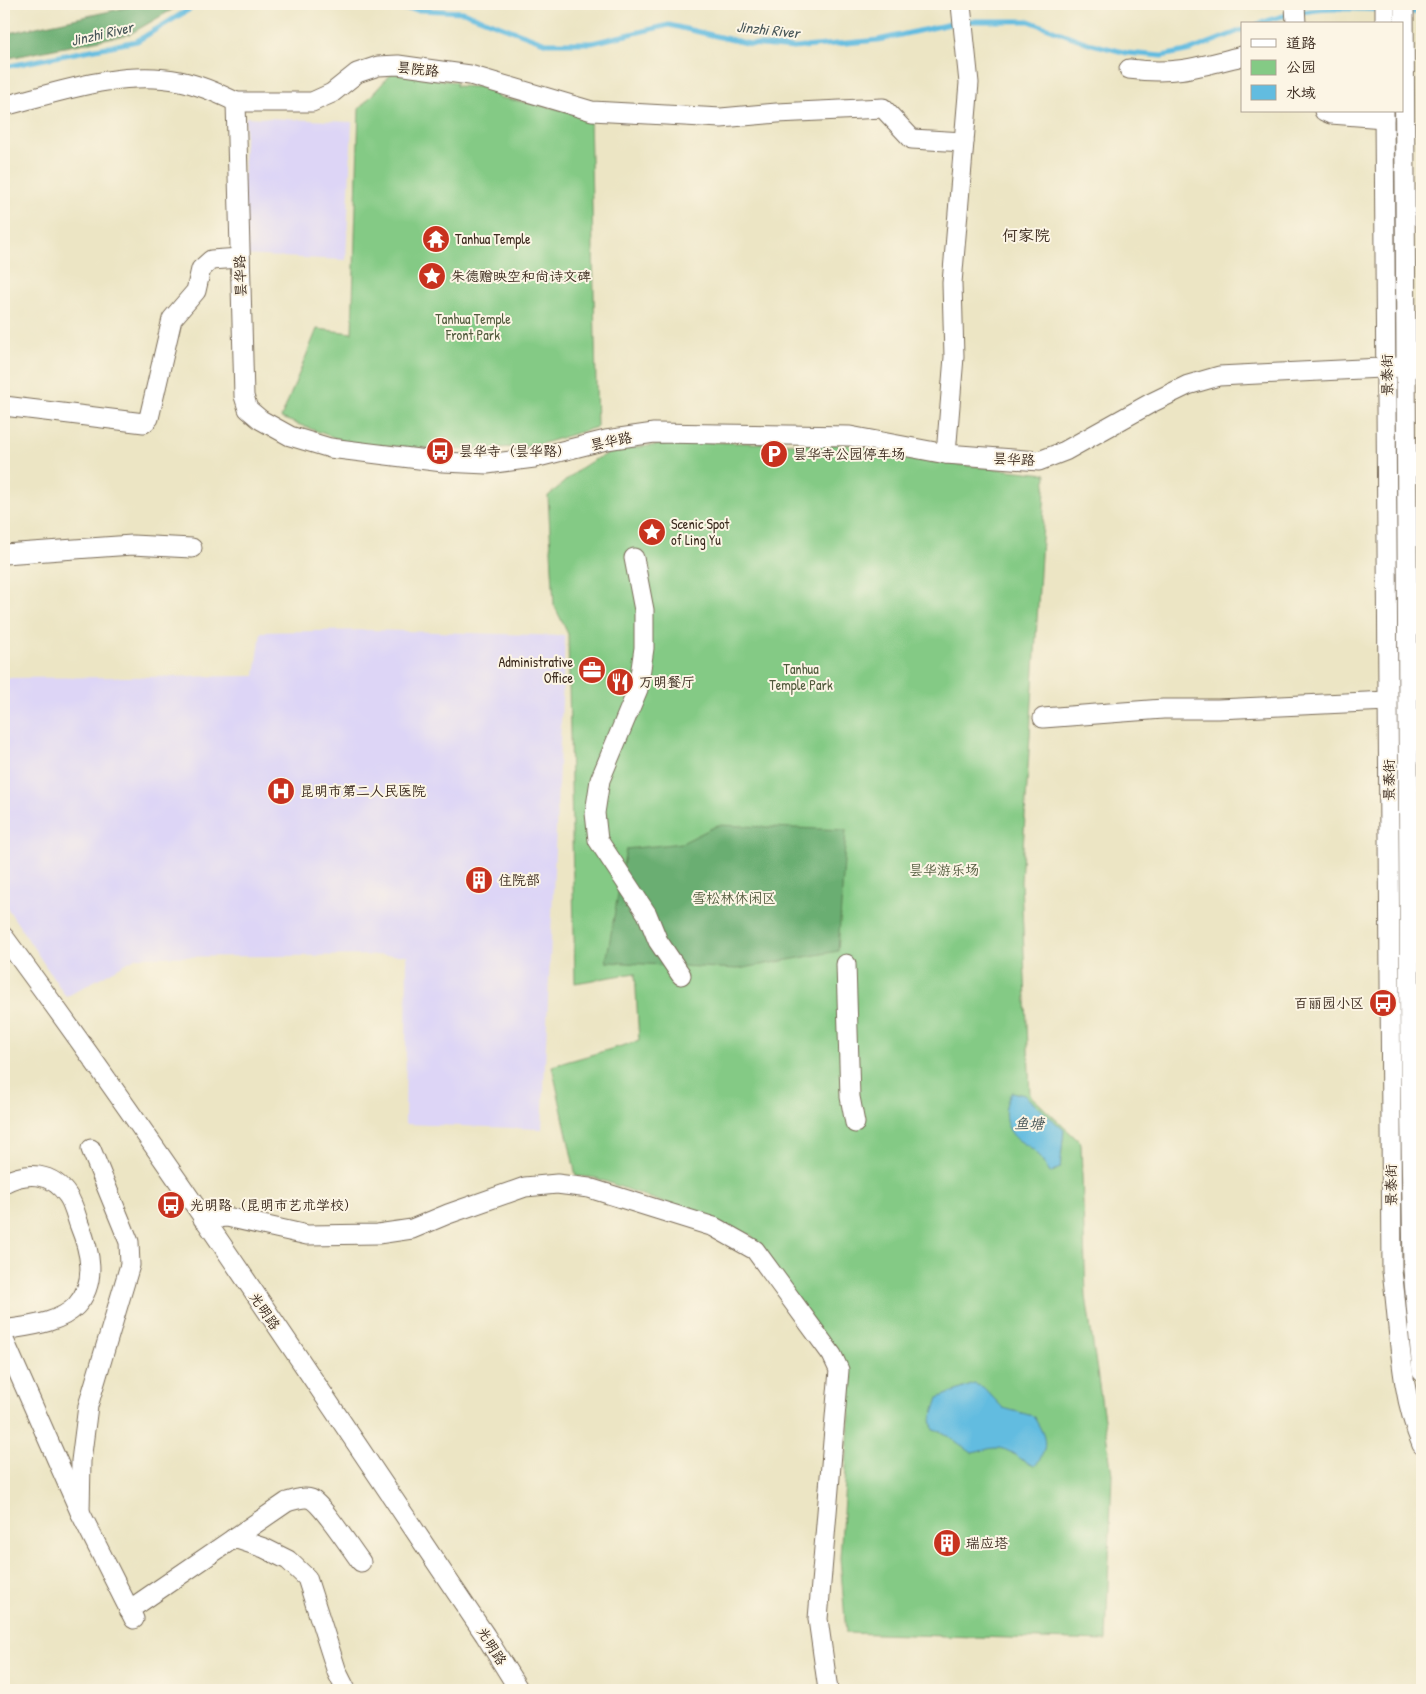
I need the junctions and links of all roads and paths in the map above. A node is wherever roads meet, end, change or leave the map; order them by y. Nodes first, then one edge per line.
1 (1385, 4) edge
2 (1404, 4) edge
3 (961, 5) dead end
4 (1385, 22) edge
5 (1241, 56) edge
6 (1129, 68) dead end
7 (236, 102) junction
8 (4, 106) edge
9 (1326, 112) edge
10 (1384, 114) edge
11 (964, 142) junction
12 (240, 258) junction
13 (1387, 367) junction
14 (1414, 367) edge
15 (4, 406) edge
16 (946, 454) junction
17 (192, 548) dead end
18 (4, 554) edge
19 (634, 558) dead end
20 (1388, 701) junction
21 (1043, 718) dead end
22 (4, 937) edge
23 (846, 964) dead end
24 (681, 975) dead end
25 (855, 1123) dead end
26 (91, 1149) dead end
27 (4, 1183) edge
28 (203, 1219) junction
29 (4, 1330) edge
30 (4, 1340) edge
31 (1422, 1372) edge
32 (1422, 1445) edge
33 (80, 1512) junction
34 (234, 1538) junction
35 (361, 1562) dead end
36 (346, 1690) edge
37 (519, 1690) edge
38 (828, 1690) edge

1 - 4 street
2 - 14 street, 景泰街
3 - 11 street
5 - 6 street
7 - 8 street
7 - 11 street, 昙院路
7 - 12 street, 昙华路
9 - 10 street
10 - 13 street, 景泰街
11 - 16 street
12 - 15 street
12 - 16 street, 昙华路
13 - 14 street, 昙华路
13 - 16 street, 昙华路
13 - 20 street, 景泰街
14 - 31 street, 景泰街
17 - 18 street
19 - 24 street
20 - 21 street
20 - 32 street, 景泰街
22 - 28 street, 光明路
23 - 25 street
26 - 33 street
27 - 29 street
28 - 37 street, 光明路
28 - 38 street
30 - 33 street
33 - 34 street
34 - 35 street
34 - 36 street

